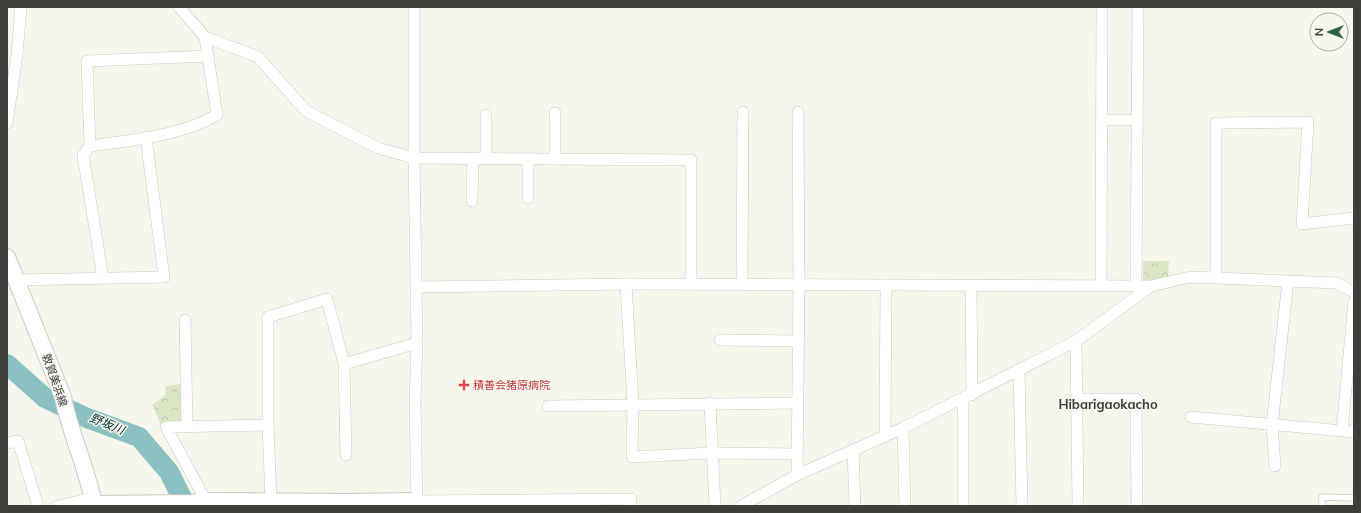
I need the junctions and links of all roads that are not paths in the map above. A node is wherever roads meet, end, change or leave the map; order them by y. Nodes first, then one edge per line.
1 (21, 7) edge
2 (179, 7) edge
3 (414, 7) edge
4 (1102, 7) edge
5 (1138, 7) edge
6 (205, 37) junction
7 (208, 56) junction
8 (555, 112) dead end
9 (743, 112) dead end
10 (798, 112) dead end
11 (486, 116) dead end
12 (1102, 120) junction
13 (1137, 120) junction
14 (7, 123) edge
15 (146, 137) junction
16 (90, 146) junction
17 (414, 158) junction
18 (473, 158) junction
19 (486, 158) junction
20 (528, 159) junction
21 (555, 159) junction
22 (528, 198) dead end
23 (472, 201) dead end
24 (1354, 218) edge
25 (7, 257) edge
26 (103, 278) junction
27 (1216, 278) junction
28 (16, 280) junction
29 (1288, 281) junction
30 (626, 284) junction
31 (691, 284) junction
32 (742, 284) junction
33 (799, 284) junction
34 (886, 285) junction
35 (971, 285) junction
36 (1101, 285) junction
37 (1136, 286) junction
38 (1151, 286) junction
39 (416, 287) junction
40 (1354, 292) edge
41 (1354, 301) edge
42 (185, 320) dead end
43 (720, 340) dead end
44 (798, 341) junction
45 (1076, 341) junction
46 (417, 343) junction
47 (1351, 362) edge
48 (344, 364) junction
49 (1019, 371) junction
50 (967, 397) junction
51 (1076, 399) junction
52 (710, 403) junction
53 (797, 403) junction
54 (634, 404) junction
55 (548, 406) dead end
56 (1191, 416) dead end
57 (268, 425) junction
58 (1272, 425) junction
59 (187, 426) junction
60 (903, 428) junction
61 (1342, 430) junction
62 (1354, 432) edge
63 (885, 436) junction
64 (7, 443) edge
65 (854, 450) junction
66 (712, 453) junction
67 (797, 454) junction
68 (346, 455) dead end
69 (1274, 466) dead end
70 (797, 475) junction
71 (1354, 498) edge
72 (271, 501) junction
73 (93, 503) edge
74 (197, 503) edge
75 (417, 503) edge
76 (348, 504) edge
77 (167, 505) edge
78 (38, 506) edge
79 (58, 506) edge
80 (631, 506) edge
81 (715, 506) edge
82 (741, 506) edge
83 (855, 506) edge
84 (905, 506) edge
85 (962, 506) edge
86 (1022, 506) edge
87 (1078, 506) edge
88 (1137, 506) edge
89 (1322, 506) edge

1 - 14 street
2 - 6 street
3 - 17 street
4 - 12 street
5 - 13 street
6 - 7 street
6 - 17 street
7 - 15 street
7 - 16 street
8 - 21 street
9 - 32 street
10 - 33 street
11 - 19 street
12 - 13 street
12 - 36 street
13 - 37 street
15 - 16 street
15 - 26 street
16 - 26 street
17 - 18 street
17 - 39 street
18 - 19 street
18 - 23 street
19 - 20 street
20 - 21 street
20 - 22 street
21 - 31 street
24 - 27 street
25 - 28 street, 敦賀美浜線
26 - 28 street
27 - 29 street
27 - 38 street
28 - 73 street, 敦賀美浜線
29 - 40 street
29 - 58 street
30 - 31 street
30 - 39 street
30 - 54 street
31 - 32 street
32 - 33 street
33 - 34 street
33 - 44 street
34 - 35 street
34 - 63 street
35 - 36 street
35 - 50 street
36 - 37 street
37 - 38 street
38 - 45 street
39 - 46 street
41 - 47 street
42 - 59 street
43 - 44 street
44 - 53 street
45 - 49 street
45 - 51 street
46 - 48 street
46 - 75 street
47 - 61 street
48 - 57 street
48 - 68 street
49 - 50 street
49 - 86 street
50 - 60 street
50 - 85 street
51 - 87 street
51 - 88 street
52 - 53 street
52 - 54 street
52 - 66 street
53 - 67 street
54 - 55 street
54 - 66 street
56 - 58 street
57 - 59 street
57 - 72 street
58 - 61 street
58 - 69 street
59 - 74 street
60 - 63 street
60 - 84 street
61 - 62 street
63 - 65 street
64 - 78 street
65 - 70 street
65 - 83 street
66 - 67 street
66 - 81 street
67 - 70 street
70 - 82 street
71 - 89 lane
72 - 74 street
72 - 76 street
73 - 77 street
73 - 79 street
74 - 77 street
75 - 76 street
75 - 80 street

